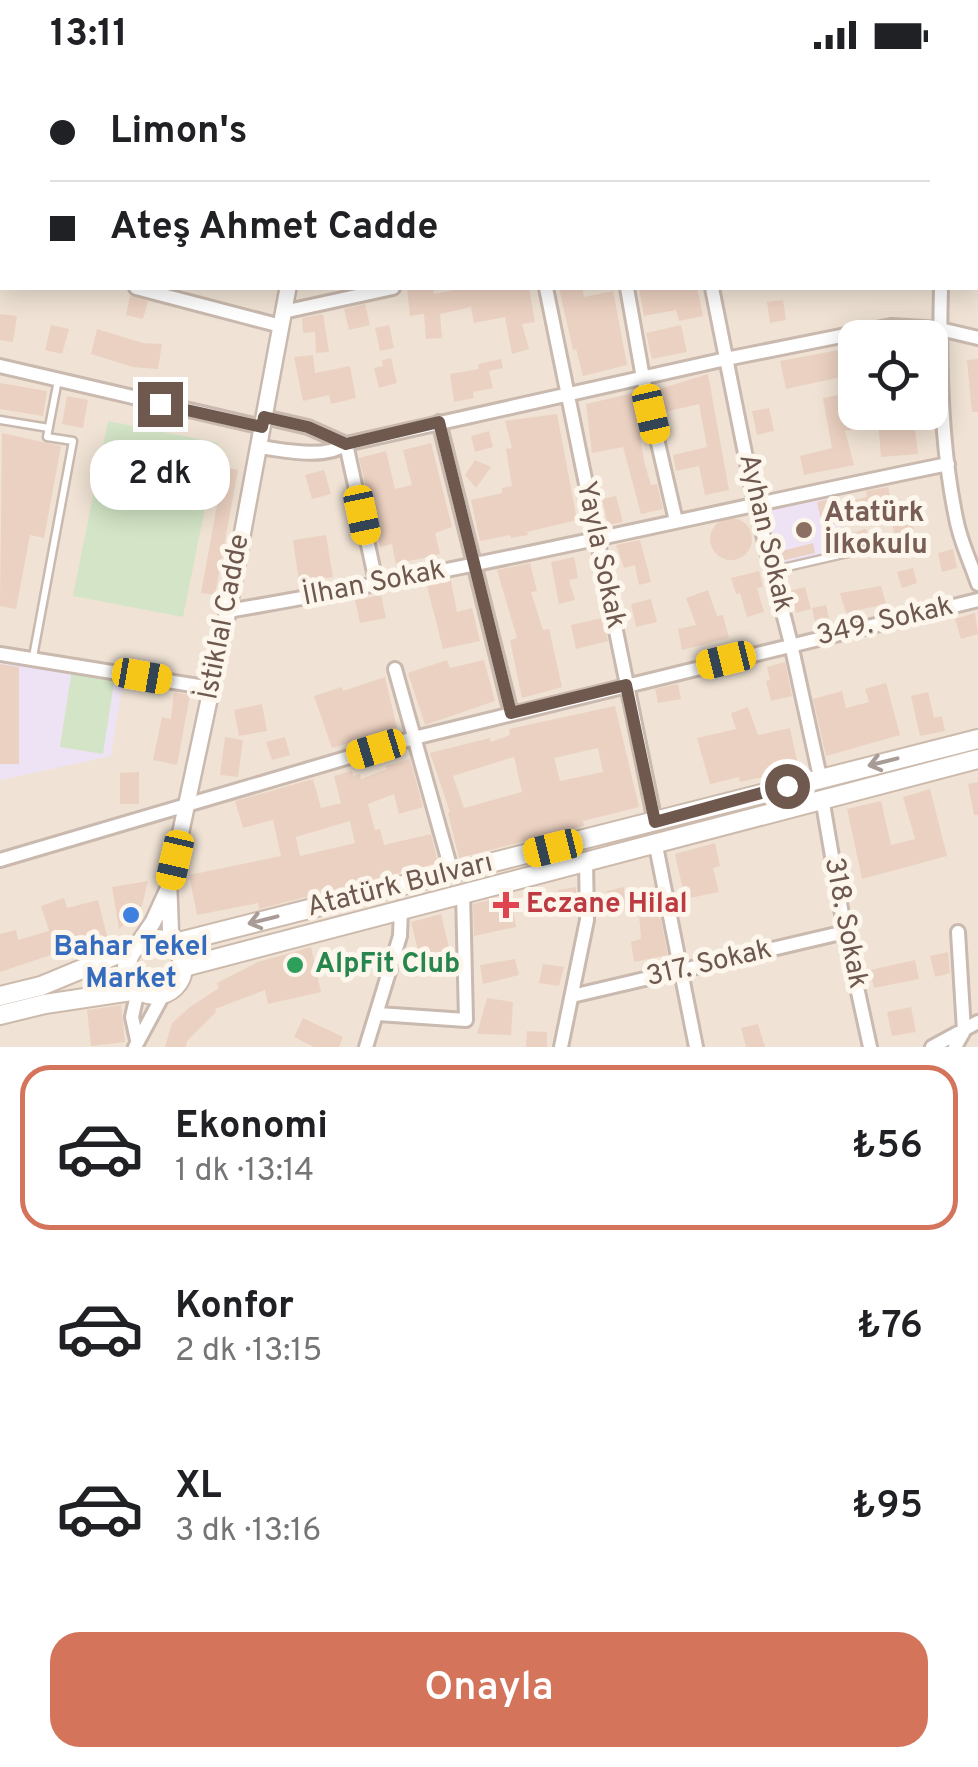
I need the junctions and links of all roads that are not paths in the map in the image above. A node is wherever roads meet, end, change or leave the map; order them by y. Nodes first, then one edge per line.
1 (145, 290) edge
2 (288, 290) edge
3 (386, 290) edge
4 (546, 290) edge
5 (627, 290) edge
6 (712, 290) edge
7 (942, 290) edge
8 (282, 319) junction
9 (940, 320) edge
10 (948, 331) edge
11 (838, 336) edge
12 (978, 338) edge
13 (726, 358) junction
14 (0, 366) edge
15 (643, 378) junction
16 (58, 380) junction
17 (566, 394) junction
18 (0, 420) edge
19 (263, 422) junction
20 (439, 422) junction
21 (49, 428) junction
22 (946, 430) edge
23 (346, 444) junction
24 (258, 446) junction
25 (948, 464) junction
26 (755, 503) junction
27 (676, 521) junction
28 (598, 540) junction
29 (848, 553) dead end
30 (472, 564) junction
31 (772, 570) junction
32 (978, 584) edge
33 (377, 586) junction
34 (978, 600) edge
35 (228, 611) junction
36 (791, 644) junction
37 (0, 654) edge
38 (33, 657) junction
39 (395, 668) dead end
40 (626, 685) junction
41 (211, 688) junction
42 (511, 713) junction
43 (414, 738) junction
44 (978, 738) edge
45 (978, 759) edge
46 (820, 777) junction
47 (822, 798) junction
48 (187, 806) junction
49 (655, 822) junction
50 (656, 842) junction
51 (0, 860) edge
52 (586, 861) junction
53 (452, 873) junction
54 (169, 887) junction
55 (463, 892) junction
56 (401, 908) junction
57 (846, 932) junction
58 (958, 932) dead end
59 (171, 944) junction
60 (136, 947) junction
61 (184, 968) junction
62 (681, 970) junction
63 (138, 990) junction
64 (163, 994) junction
65 (0, 996) edge
66 (572, 996) junction
67 (378, 1014) junction
68 (0, 1016) edge
69 (978, 1022) edge
70 (964, 1031) junction
71 (136, 1044) edge
72 (366, 1047) edge
73 (561, 1047) edge
74 (696, 1047) edge
75 (870, 1047) edge
76 (932, 1047) edge
77 (955, 1047) edge

1 - 8 street
2 - 8 street, İstiklal Cadde
3 - 8 street
4 - 17 street, Yayla Sokak
5 - 15 street
6 - 13 street, Ayhan Sokak
7 - 9 street
8 - 19 street, İstiklal Cadde
10 - 12 street
11 - 13 street
13 - 15 street
13 - 26 street, Ayhan Sokak
14 - 16 street
15 - 17 street
15 - 27 street
16 - 19 street
16 - 21 lane
17 - 20 street
17 - 28 street, Yayla Sokak
18 - 21 lane
19 - 23 street
19 - 24 street, İstiklal Cadde
20 - 23 street
20 - 30 street
21 - 38 lane
22 - 25 street
23 - 24 street
23 - 33 street
24 - 35 street, İstiklal Cadde
25 - 26 street, İlhan Sokak
25 - 32 street
26 - 27 street, İlhan Sokak
26 - 31 street, Ayhan Sokak
27 - 28 street, İlhan Sokak
28 - 30 street, İlhan Sokak
28 - 40 street, Yayla Sokak
29 - 31 lane
30 - 33 street, İlhan Sokak
30 - 42 street
31 - 36 street, Ayhan Sokak
33 - 35 street, İlhan Sokak
34 - 36 street, 349. Sokak
35 - 41 street, İstiklal Cadde
36 - 40 street, 349. Sokak
36 - 46 street, Ayhan Sokak
37 - 38 street
38 - 41 street
39 - 43 street
40 - 42 street, 349. Sokak
40 - 49 street, Yayla Sokak
41 - 48 street, İstiklal Cadde
42 - 43 street, 349. Sokak
43 - 48 street, 349. Sokak
43 - 53 street
44 -> 46 main road, Atatürk Bulvarı
45 - 47 main road, Atatürk Bulvarı
46 - 49 main road, Atatürk Bulvarı
47 - 50 main road, Atatürk Bulvarı
47 - 57 street, 318. Sokak
48 - 51 street, 349. Sokak
48 - 54 street, İstiklal Cadde
49 - 53 main road, Atatürk Bulvarı
50 - 52 main road, Atatürk Bulvarı
50 - 62 street
52 - 55 main road, Atatürk Bulvarı
52 - 66 street
53 -> 59 main road, Atatürk Bulvarı
54 - 59 street
54 - 60 street
55 - 56 main road, Atatürk Bulvarı
55 - 67 street
56 - 61 main road, Atatürk Bulvarı
56 - 67 street
57 - 62 street, 317. Sokak
57 - 75 street, 318. Sokak
58 - 70 street
59 - 60 main road
59 - 61 main road
60 - 63 main road
60 - 65 main road
61 - 64 main road
62 - 66 street, 317. Sokak
62 - 74 street
63 - 64 main road
63 - 68 main road
63 - 71 street
64 - 71 street
66 - 73 street
67 - 72 street
69 - 70 street
70 - 76 street
70 - 77 street

